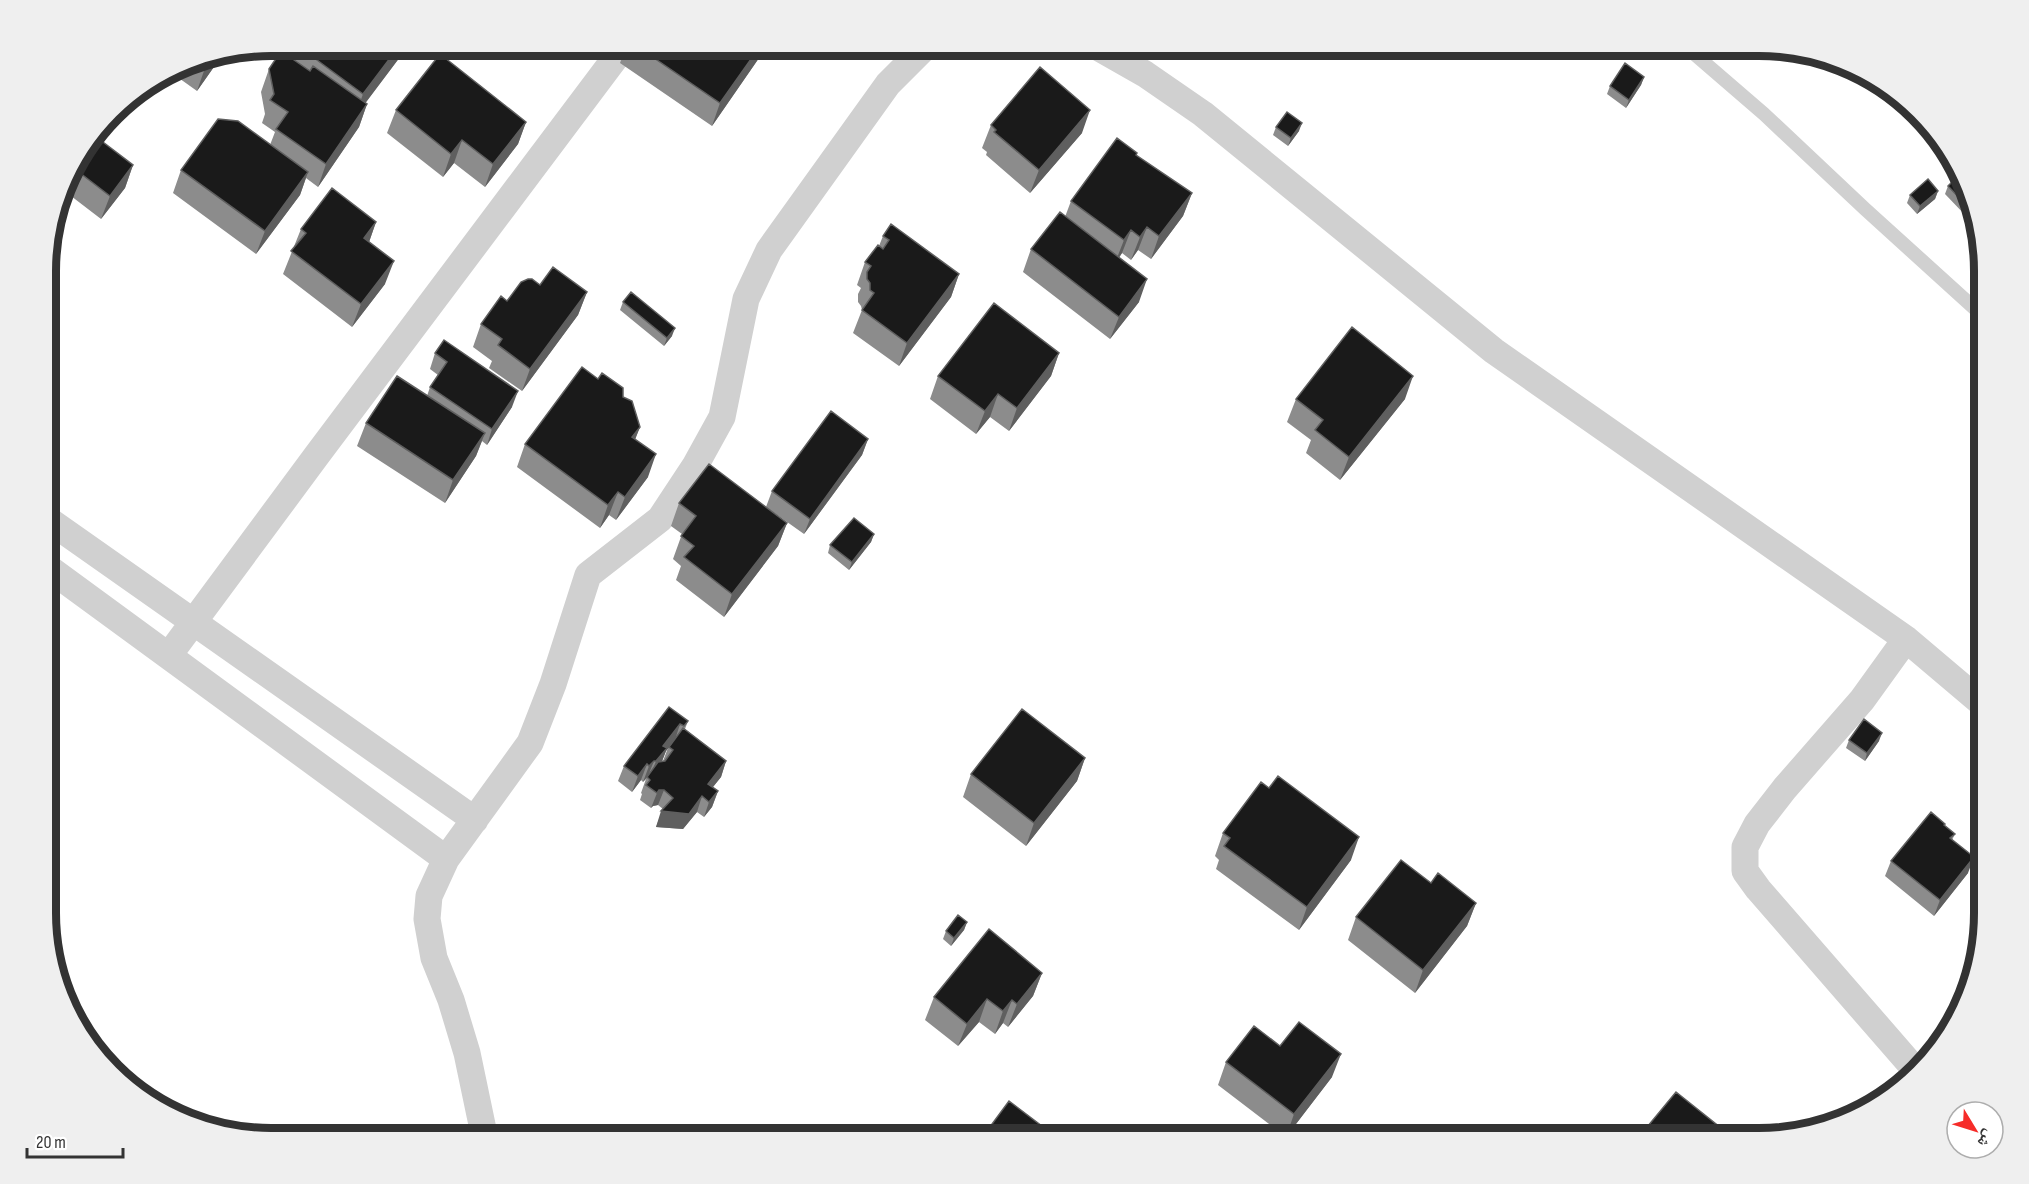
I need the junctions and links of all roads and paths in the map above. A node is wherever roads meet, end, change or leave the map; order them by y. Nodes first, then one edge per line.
1 (617, 56) edge
2 (916, 56) edge
3 (1113, 56) edge
4 (1697, 56) edge
5 (1973, 307) edge
6 (56, 525) edge
7 (56, 573) edge
8 (194, 622) junction
9 (1906, 639) junction
10 (170, 655) junction
11 (1974, 697) edge
12 (476, 820) junction
13 (446, 859) junction
14 (1912, 1065) edge
15 (483, 1128) edge

1 - 8 street
2 - 12 street
3 - 9 street
4 - 5 lane
6 - 8 street
7 - 10 street
8 - 10 street
8 - 12 street
9 - 11 street
9 - 14 street
10 - 13 street
12 - 13 street
13 - 15 street

